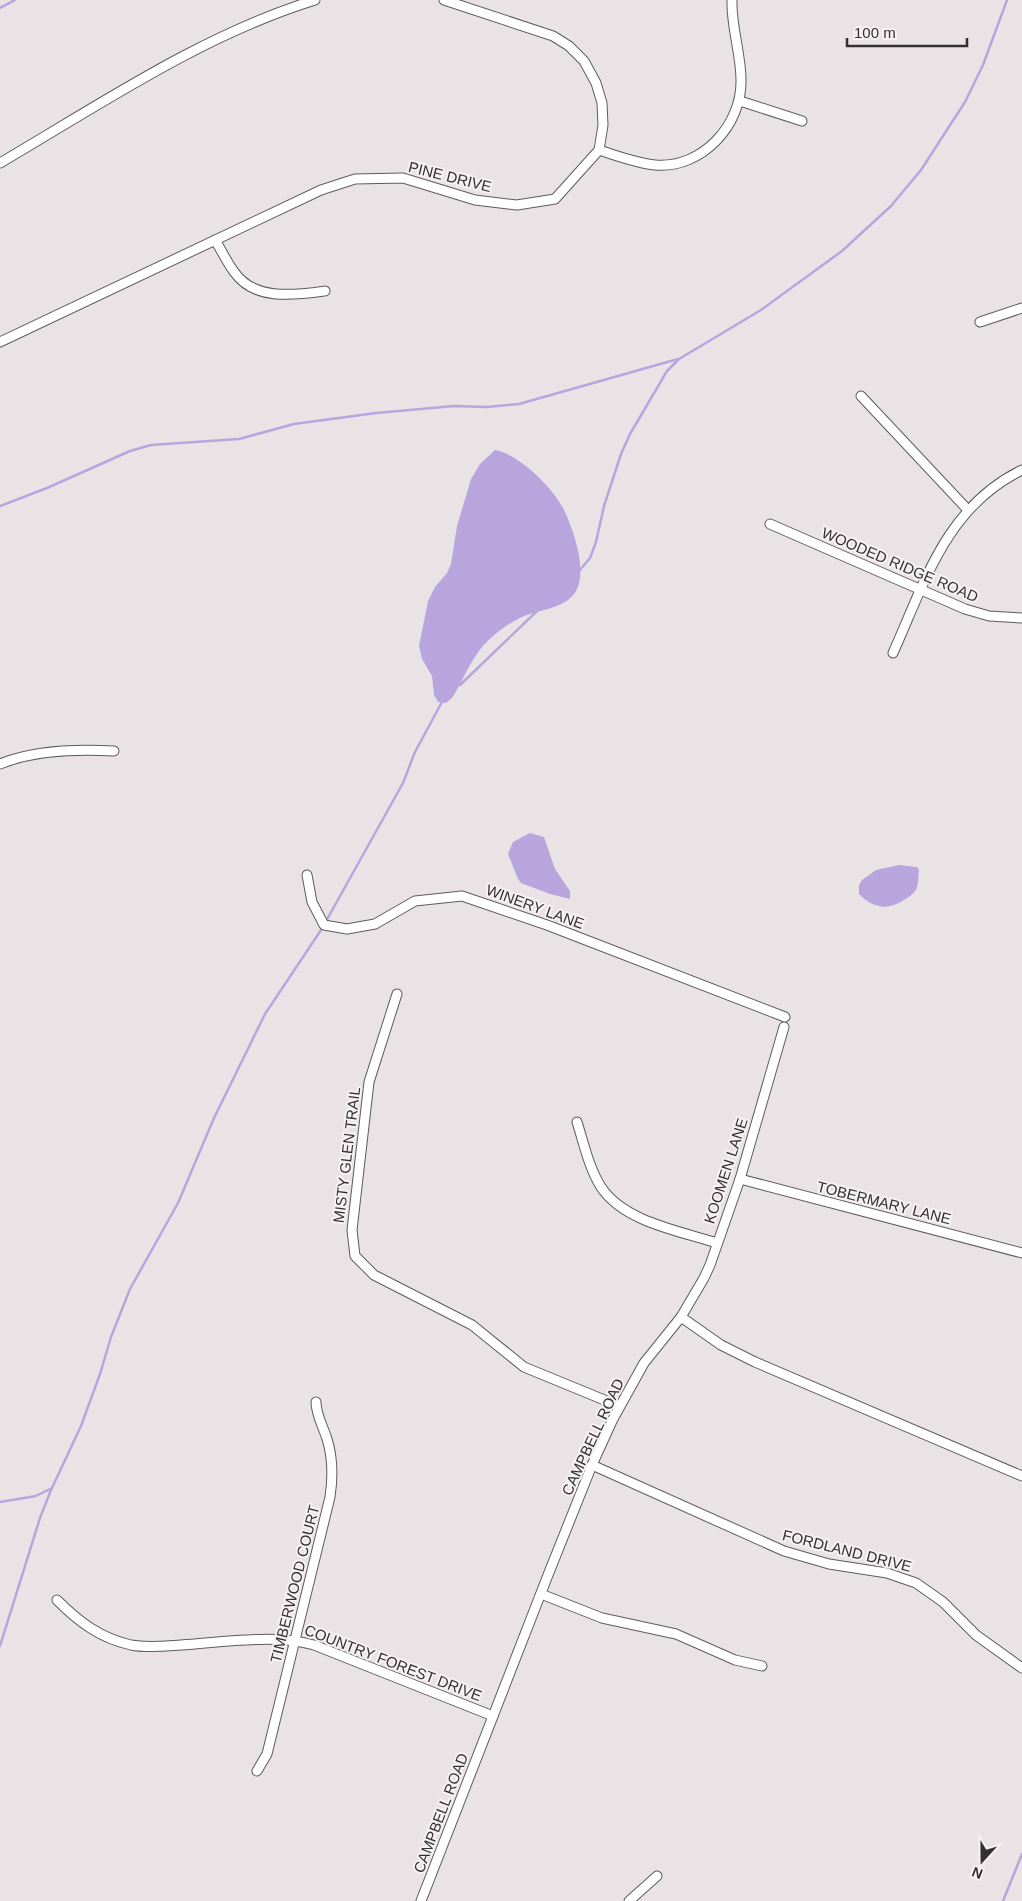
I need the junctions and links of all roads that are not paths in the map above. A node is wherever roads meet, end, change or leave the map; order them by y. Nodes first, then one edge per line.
1 (315, 0) edge
2 (444, 0) edge
3 (732, 0) edge
4 (740, 101) junction
5 (802, 121) dead end
6 (599, 150) junction
7 (0, 163) edge
8 (215, 240) junction
9 (325, 291) dead end
10 (1022, 308) edge
11 (980, 322) dead end
12 (0, 342) edge
13 (861, 396) dead end
14 (1022, 470) edge
15 (968, 510) junction
16 (770, 524) dead end
17 (921, 590) junction
18 (1022, 618) edge
19 (893, 654) dead end
20 (114, 751) dead end
21 (0, 764) edge
22 (306, 876) dead end
23 (397, 994) dead end
24 (785, 1017) dead end
25 (784, 1027) dead end
26 (577, 1122) dead end
27 (740, 1179) junction
28 (718, 1242) junction
29 (1022, 1253) edge
30 (681, 1317) junction
31 (316, 1402) dead end
32 (620, 1406) junction
33 (592, 1465) junction
34 (1022, 1476) edge
35 (541, 1594) junction
36 (57, 1600) dead end
37 (295, 1640) junction
38 (762, 1666) dead end
39 (1022, 1668) edge
40 (493, 1716) junction
41 (257, 1772) dead end
42 (657, 1876) dead end
43 (421, 1901) edge
44 (629, 1901) edge

1 - 7 street
2 - 6 street
3 - 4 street
4 - 5 street
4 - 6 street
6 - 8 street, PINE DRIVE
8 - 9 street
8 - 12 street, PINE DRIVE
10 - 11 street
13 - 15 street
14 - 15 street
15 - 17 street
16 - 17 street, WOODED RIDGE ROAD
17 - 18 street, WOODED RIDGE ROAD
17 - 19 street
20 - 21 street
22 - 24 street, WINERY LANE
23 - 32 street, MISTY GLEN TRAIL
25 - 27 street, KOOMEN LANE
26 - 28 street
27 - 28 street, KOOMEN LANE
27 - 29 street, TOBERMARY LANE
28 - 30 street, KOOMEN LANE
30 - 32 street, CAMPBELL ROAD
30 - 34 street
31 - 37 street, TIMBERWOOD COURT
32 - 33 street, CAMPBELL ROAD
33 - 35 street, CAMPBELL ROAD
33 - 39 street, FORDLAND DRIVE
35 - 38 street
35 - 40 street, CAMPBELL ROAD
36 - 37 street, COUNTRY FOREST DRIVE
37 - 40 street, COUNTRY FOREST DRIVE
37 - 41 street, TIMBERWOOD COURT
40 - 43 street, CAMPBELL ROAD
42 - 44 street

